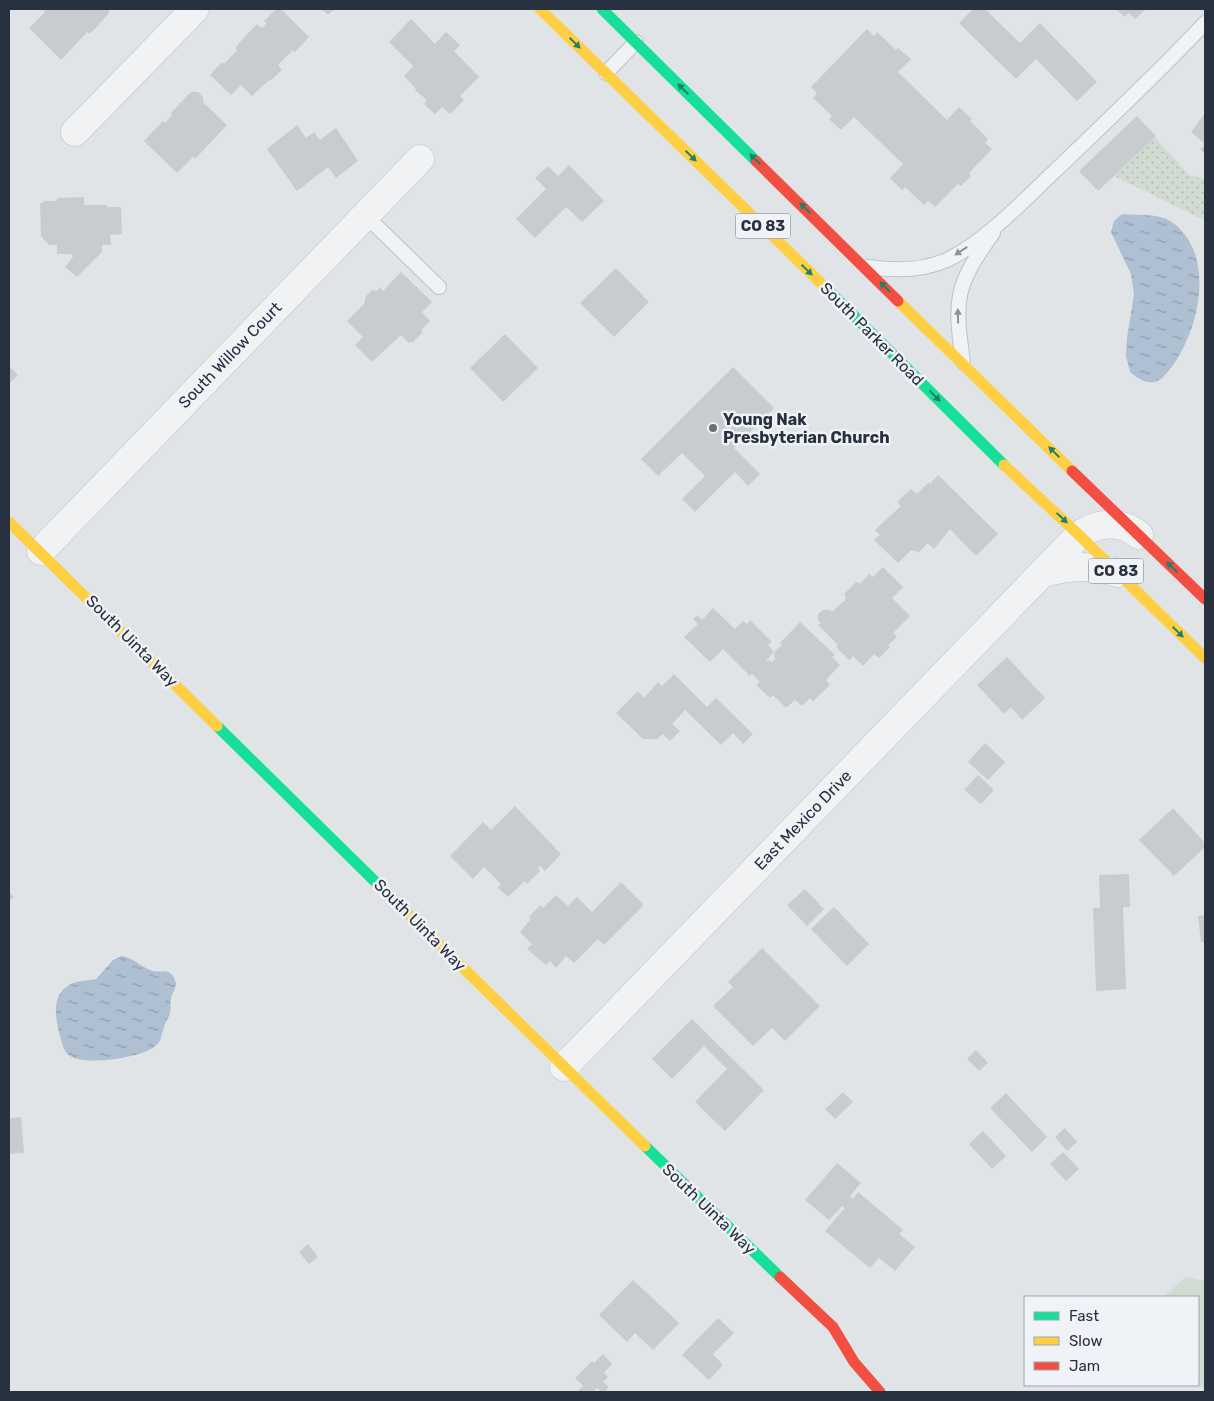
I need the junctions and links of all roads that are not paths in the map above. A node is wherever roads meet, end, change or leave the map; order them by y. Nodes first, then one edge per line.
1 (196, 9) edge
2 (540, 9) edge
3 (602, 9) edge
4 (1205, 23) edge
5 (636, 42) junction
6 (606, 73) junction
7 (75, 132) dead end
8 (420, 159) dead end
9 (365, 215) junction
10 (1000, 222) junction
11 (864, 267) junction
12 (439, 287) dead end
13 (963, 365) junction
14 (1086, 484) junction
15 (1026, 485) junction
16 (1050, 492) dead end
17 (1076, 492) dead end
18 (9, 522) edge
19 (1079, 534) junction
20 (1139, 535) junction
21 (41, 551) junction
22 (1042, 573) junction
23 (1118, 573) junction
24 (1205, 599) edge
25 (1205, 658) edge
26 (564, 1067) junction
27 (880, 1392) edge

1 - 7 street
2 -> 6 main road, South Parker Road / CO 83
3 - 5 main road, CO 83
4 - 10 lane
5 - 6 lane
11 -> 5 main road, CO 83
6 -> 15 main road, South Parker Road / CO 83
8 - 9 street, South Willow Court
9 - 12 lane
9 - 21 street, South Willow Court
10 -> 11 lane
13 -> 10 lane
13 -> 11 main road, CO 83
14 -> 13 main road, CO 83
14 - 17 main road
14 - 20 main road, CO 83
15 - 16 main road
15 -> 19 main road, South Parker Road / CO 83
18 - 21 main road, South Uinta Way
19 - 20 street, East Mexico Drive
19 - 22 street, East Mexico Drive
19 - 23 main road, South Parker Road / CO 83
24 -> 20 main road, CO 83
21 - 26 main road, South Uinta Way
22 - 23 street
22 - 26 street, East Mexico Drive
23 -> 25 main road, South Parker Road / CO 83
26 - 27 main road, South Uinta Way

